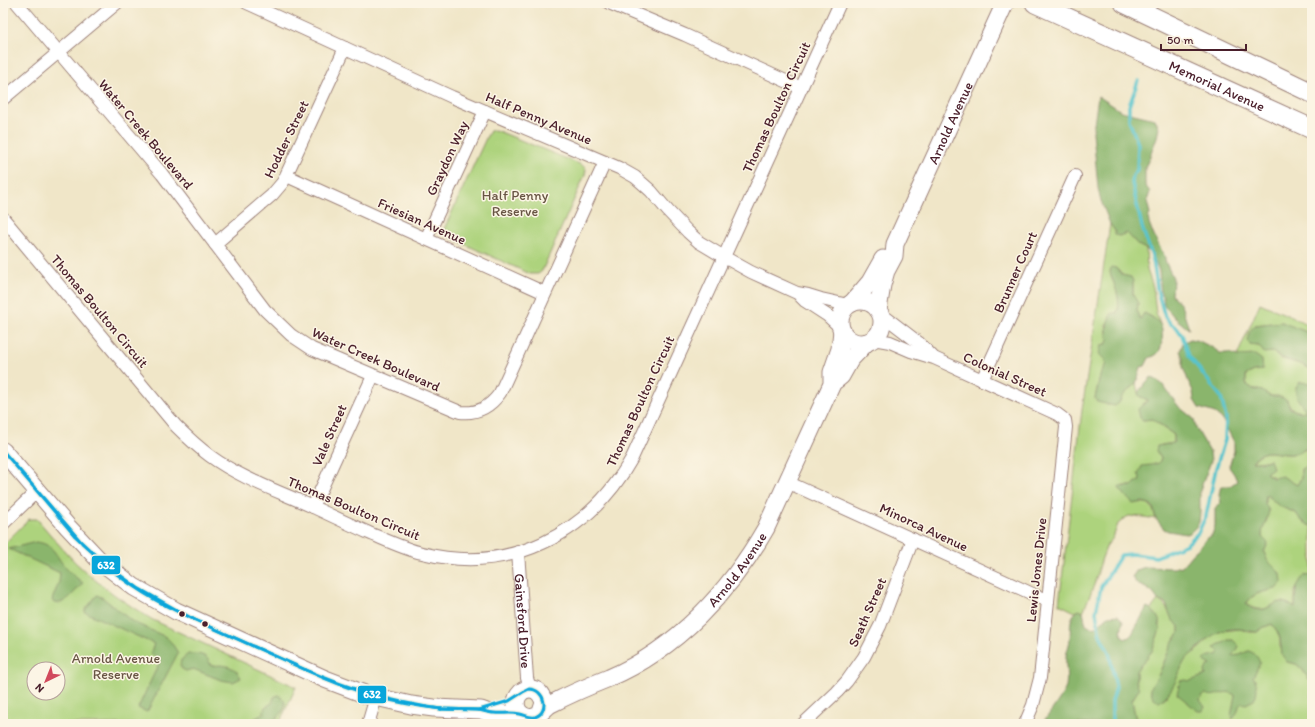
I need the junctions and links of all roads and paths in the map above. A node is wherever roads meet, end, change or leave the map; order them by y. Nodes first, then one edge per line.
1 (17, 3) edge
2 (117, 3) edge
3 (247, 3) edge
4 (609, 3) edge
5 (840, 3) edge
6 (1005, 3) edge
7 (1035, 3) edge
8 (1124, 3) edge
9 (345, 48) junction
10 (59, 52) junction
11 (801, 88) junction
12 (1312, 93) edge
13 (3, 99) edge
14 (485, 111) junction
15 (1312, 129) edge
16 (605, 162) junction
17 (287, 176) junction
18 (1075, 176) dead end
19 (3, 218) edge
20 (426, 239) junction
21 (215, 244) junction
22 (895, 244) junction
23 (724, 257) junction
24 (545, 293) junction
25 (797, 293) junction
26 (850, 304) junction
27 (879, 311) junction
28 (841, 330) junction
29 (870, 341) junction
30 (934, 358) junction
31 (373, 376) junction
32 (982, 380) junction
33 (832, 384) junction
34 (1063, 418) joint
35 (3, 451) edge
36 (787, 482) junction
37 (37, 491) junction
38 (313, 507) junction
39 (3, 524) edge
40 (913, 539) junction
41 (518, 552) junction
42 (1048, 600) junction
43 (530, 693) junction
44 (572, 693) junction
45 (376, 697) junction
46 (482, 710) junction
47 (531, 717) edge
48 (368, 724) edge
49 (804, 724) edge
50 (1024, 724) edge

1 - 10 street, Water Creek Boulevard
2 - 10 street
3 - 9 street, Half Penny Avenue
4 - 11 street
5 - 11 street, Thomas Boulton Circuit
6 - 22 street, Arnold Avenue
7 - 15 main road, Memorial Avenue
8 - 12 main road
9 - 14 street, Half Penny Avenue
9 - 17 street, Hodder Street
10 - 13 street
10 - 21 street, Water Creek Boulevard
11 - 23 street, Thomas Boulton Circuit
14 - 16 street, Half Penny Avenue
14 - 20 street, Graydon Way
16 - 23 street, Half Penny Avenue
16 - 24 street, Water Creek Boulevard
17 - 20 street, Friesian Avenue
17 - 21 street, Hodder Street
18 - 32 street, Brunner Court
19 - 38 street, Thomas Boulton Circuit
20 - 24 street, Friesian Avenue
21 - 31 street, Water Creek Boulevard
22 - 26 street, Arnold Avenue
22 - 27 street, Arnold Avenue
23 - 25 street, Half Penny Avenue
23 - 41 street, Thomas Boulton Circuit
24 - 31 street, Water Creek Boulevard
25 - 26 street, Half Penny Avenue
25 - 28 street, Half Penny Avenue
26 - 27 street
26 - 28 street
27 - 29 street
27 - 30 street, Colonial Street
28 - 29 street
28 - 33 street, Arnold Avenue
29 - 30 street, Colonial Street
29 - 33 street, Arnold Avenue
30 - 32 street, Colonial Street
31 - 38 street, Vale Street
32 - 34 street, Colonial Street
33 - 36 street, Arnold Avenue
34 - 42 street, Lewis Jones Drive
35 - 37 street, Arnold Avenue
36 - 40 street, Minorca Avenue
36 - 44 street, Arnold Avenue
37 - 39 street
37 - 45 street, Arnold Avenue
38 - 41 street, Thomas Boulton Circuit
40 - 42 street, Minorca Avenue
40 - 49 street, Seath Street
41 - 43 street, Gainsford Drive
42 - 50 street, Lewis Jones Drive
43 - 44 street, Arnold Avenue
43 - 46 street, Arnold Avenue
43 - 47 street
43 - 47 street
44 - 47 street, Arnold Avenue
45 - 46 street, Arnold Avenue
45 - 48 street
46 - 47 street, Arnold Avenue

